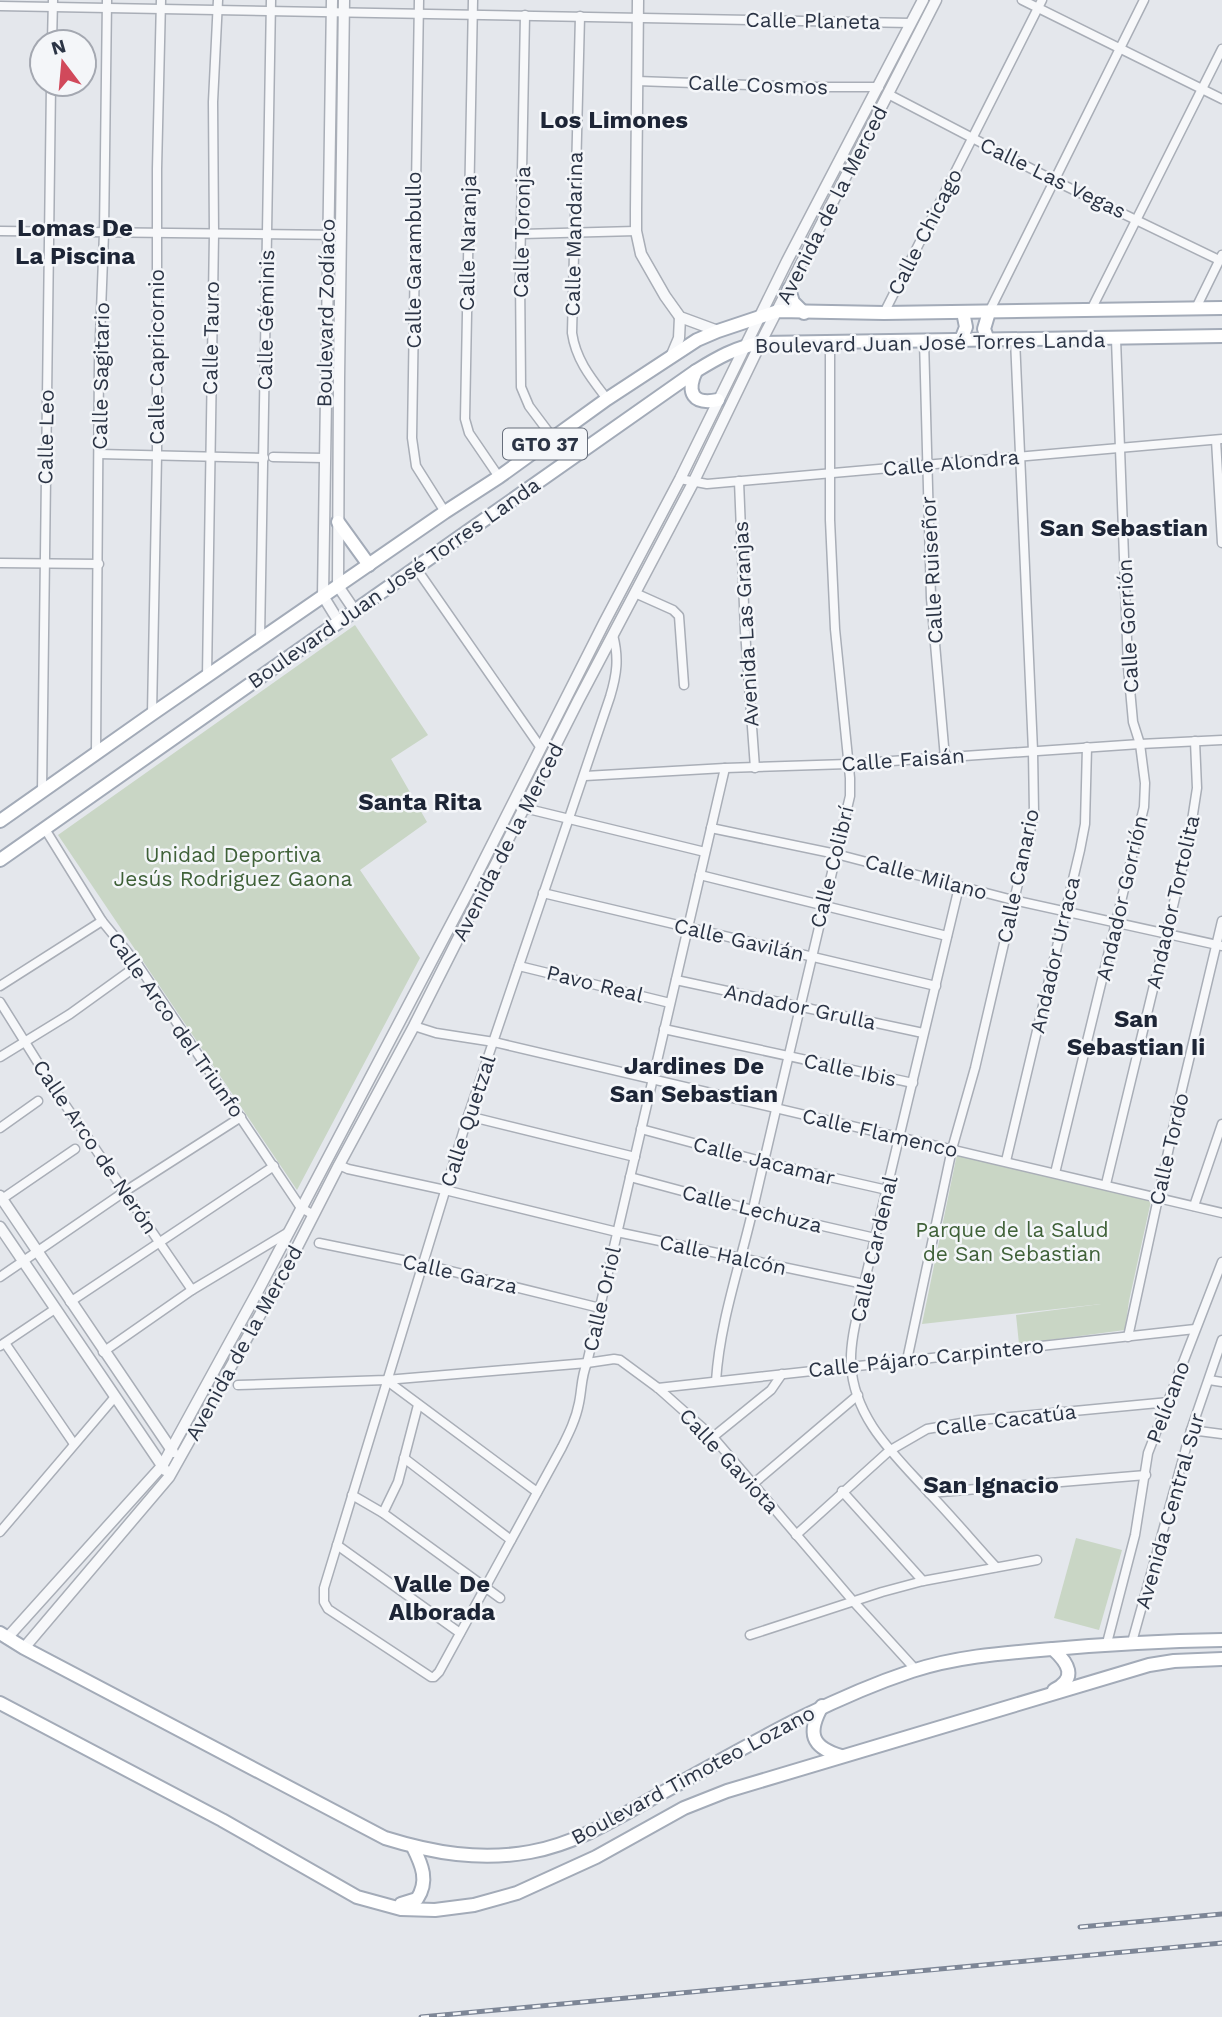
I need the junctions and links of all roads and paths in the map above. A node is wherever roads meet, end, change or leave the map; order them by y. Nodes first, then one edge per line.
1 (161, 0) edge
2 (218, 0) edge
3 (271, 0) edge
4 (332, 0) edge
5 (344, 0) edge
6 (419, 0) edge
7 (473, 0) edge
8 (638, 0) edge
9 (922, 0) edge
10 (936, 0) edge
11 (1022, 0) edge
12 (1144, 0) edge
13 (53, 4) edge
14 (108, 4) edge
15 (1040, 4) edge
16 (0, 6) edge
17 (161, 10) junction
18 (218, 11) junction
19 (271, 12) junction
20 (332, 12) junction
21 (344, 13) junction
22 (418, 14) junction
23 (473, 15) junction
24 (525, 15) junction
25 (580, 16) junction
26 (638, 17) junction
27 (911, 23) junction
28 (52, 28) edge
29 (1119, 48) junction
30 (1222, 49) edge
31 (637, 81) junction
32 (878, 87) junction
33 (1202, 89) junction
34 (888, 94) junction
35 (51, 98) edge
36 (1222, 99) edge
37 (972, 138) junction
38 (1053, 180) junction
39 (1136, 219) junction
40 (0, 231) edge
41 (636, 231) junction
42 (49, 232) junction
43 (104, 233) junction
44 (158, 233) junction
45 (574, 233) junction
46 (214, 234) junction
47 (267, 234) junction
48 (328, 234) junction
49 (341, 234) junction
50 (522, 234) junction
51 (1221, 258) edge
52 (789, 289) junction
53 (1222, 308) edge
54 (1196, 309) junction
55 (1091, 310) junction
56 (778, 311) junction
57 (963, 312) junction
58 (989, 312) junction
59 (804, 313) junction
60 (884, 313) junction
61 (680, 317) junction
62 (760, 317) junction
63 (718, 331) junction
64 (1222, 336) edge
65 (1116, 339) junction
66 (924, 340) junction
67 (961, 340) junction
68 (988, 340) junction
69 (1015, 340) junction
70 (830, 342) junction
71 (761, 343) junction
72 (746, 345) junction
73 (670, 357) junction
74 (696, 370) junction
75 (607, 399) junction
76 (718, 400) junction
77 (553, 438) junction
78 (1219, 439) edge
79 (1119, 448) junction
80 (99, 454) junction
81 (157, 455) junction
82 (209, 456) junction
83 (269, 457) junction
84 (324, 458) junction
85 (1018, 458) junction
86 (928, 465) junction
87 (832, 473) junction
88 (499, 477) junction
89 (680, 479) junction
90 (739, 481) junction
91 (693, 483) junction
92 (444, 512) junction
93 (338, 522) junction
94 (1222, 543) edge
95 (0, 563) edge
96 (45, 564) junction
97 (99, 564) junction
98 (369, 565) junction
99 (416, 568) junction
100 (338, 586) junction
101 (635, 593) junction
102 (323, 596) junction
103 (355, 611) junction
104 (339, 622) junction
105 (613, 635) junction
106 (260, 639) junction
107 (207, 676) junction
108 (684, 685) dead end
109 (152, 714) junction
110 (1222, 740) edge
111 (1195, 741) junction
112 (1140, 744) junction
113 (541, 747) junction
114 (1087, 747) junction
115 (1033, 751) junction
116 (96, 752) junction
117 (945, 758) junction
118 (848, 764) junction
119 (725, 768) junction
120 (755, 768) junction
121 (584, 776) junction
122 (42, 791) junction
123 (513, 804) junction
124 (525, 808) junction
125 (568, 819) junction
126 (0, 821) edge
127 (711, 828) junction
128 (45, 829) junction
129 (705, 852) junction
130 (836, 854) junction
131 (0, 860) edge
132 (700, 875) junction
133 (959, 887) junction
134 (543, 893) junction
135 (1013, 900) junction
136 (822, 906) junction
137 (1065, 911) junction
138 (102, 921) junction
139 (1222, 921) edge
140 (1116, 922) junction
141 (688, 928) junction
142 (1166, 934) junction
143 (947, 936) junction
144 (1219, 945) edge
145 (811, 957) junction
146 (138, 965) junction
147 (519, 966) junction
148 (676, 981) junction
149 (0, 986) edge
150 (936, 986) junction
151 (0, 1002) edge
152 (670, 1003) junction
153 (800, 1007) junction
154 (414, 1026) junction
155 (664, 1029) junction
156 (923, 1033) junction
157 (24, 1040) junction
158 (494, 1042) junction
159 (0, 1057) edge
160 (789, 1057) junction
161 (653, 1080) junction
162 (913, 1083) junction
163 (38, 1101) dead end
164 (776, 1110) junction
165 (468, 1116) junction
166 (241, 1117) junction
167 (1222, 1124) edge
168 (0, 1128) edge
169 (641, 1129) junction
170 (900, 1138) junction
171 (75, 1149) dead end
172 (952, 1149) junction
173 (635, 1157) junction
174 (1006, 1161) junction
175 (764, 1162) junction
176 (339, 1165) junction
177 (274, 1166) junction
178 (1055, 1173) junction
179 (630, 1177) junction
180 (1106, 1184) junction
181 (445, 1190) junction
182 (887, 1190) junction
183 (124, 1192) junction
184 (1158, 1196) junction
185 (1, 1198) edge
186 (1194, 1206) junction
187 (301, 1208) junction
188 (753, 1210) junction
189 (1222, 1213) edge
190 (314, 1215) junction
191 (0, 1227) edge
192 (617, 1232) junction
193 (288, 1233) junction
194 (875, 1238) junction
195 (158, 1241) junction
196 (319, 1243) dead end
197 (37, 1252) junction
198 (741, 1259) junction
199 (23, 1262) junction
200 (1222, 1262) edge
201 (422, 1264) junction
202 (0, 1277) edge
203 (864, 1284) junction
204 (192, 1290) junction
205 (70, 1301) junction
206 (600, 1308) junction
207 (55, 1309) junction
208 (1195, 1329) junction
209 (1128, 1336) junction
210 (1222, 1339) edge
211 (3, 1345) edge
212 (103, 1352) junction
213 (907, 1360) junction
214 (587, 1363) junction
215 (851, 1367) junction
216 (782, 1374) junction
217 (386, 1380) junction
218 (1209, 1380) junction
219 (716, 1381) junction
220 (1222, 1382) edge
221 (238, 1385) dead end
222 (658, 1388) junction
223 (858, 1395) junction
224 (114, 1398) junction
225 (1169, 1402) junction
226 (418, 1405) junction
227 (1191, 1430) junction
228 (1222, 1434) edge
229 (713, 1437) junction
230 (74, 1444) junction
231 (171, 1449) junction
232 (889, 1451) junction
233 (404, 1458) junction
234 (179, 1461) junction
235 (162, 1466) junction
236 (1146, 1475) junction
237 (169, 1477) junction
238 (753, 1484) junction
239 (842, 1491) junction
240 (537, 1492) junction
241 (929, 1493) junction
242 (352, 1495) junction
243 (383, 1513) junction
244 (0, 1532) edge
245 (796, 1535) junction
246 (511, 1539) junction
247 (337, 1545) junction
248 (1037, 1560) dead end
249 (996, 1567) junction
250 (923, 1581) junction
251 (484, 1587) junction
252 (500, 1598) dead end
253 (853, 1601) junction
254 (328, 1609) joint
255 (460, 1633) junction
256 (3, 1634) edge
257 (750, 1635) dead end
258 (1222, 1640) edge
259 (1119, 1643) junction
260 (24, 1648) junction
261 (1053, 1649) junction
262 (1222, 1659) edge
263 (916, 1670) junction
264 (1038, 1698) junction
265 (0, 1703) edge
266 (822, 1706) junction
267 (841, 1756) junction
268 (413, 1847) junction
269 (383, 1904) junction

1 - 17 street, Calle Capricornio
2 - 18 street, Calle Tauro
3 - 19 street, Calle Géminis
4 - 20 street, Boulevard Zodíaco
5 - 21 street, Boulevard Zodíaco
6 - 22 street, Calle Garambullo
7 - 23 street, Calle Naranja
8 - 26 street
9 - 27 street, Avenida de la Merced
10 - 34 street, Avenida de la Merced
11 - 15 street
12 - 29 street
13 - 14 street, Calle Planeta
13 - 16 street, Calle Planeta
13 - 28 street
14 - 17 street, Calle Planeta
14 - 43 street, Calle Sagitario
15 - 29 street
15 - 37 street, Calle Chicago
17 - 18 street, Calle Planeta
17 - 44 street, Calle Capricornio
18 - 19 street, Calle Planeta
18 - 46 street, Calle Tauro
19 - 20 street, Calle Planeta
19 - 47 street, Calle Géminis
20 - 21 street, Calle Planeta
20 - 48 street, Boulevard Zodíaco
21 - 22 street, Calle Planeta
21 - 49 street, Boulevard Zodíaco
22 - 23 street, Calle Planeta
22 - 92 street, Calle Garambullo
23 - 24 street, Calle Planeta
23 - 88 street, Calle Naranja
24 - 25 street, Calle Planeta
24 - 50 street, Calle Toronja
25 - 26 street, Calle Planeta
25 - 45 street, Calle Mandarina
26 - 27 street, Calle Planeta
26 - 31 street
27 - 32 street, Avenida de la Merced
29 - 33 street
29 - 38 street
30 - 33 street
31 - 32 street, Calle Cosmos
31 - 41 street
32 - 62 street, Avenida de la Merced
33 - 36 street
33 - 39 street
34 - 37 street, Calle Las Vegas
34 - 52 street, Avenida de la Merced
35 - 42 street, Calle Leo
37 - 38 street, Calle Las Vegas
37 - 60 street, Calle Chicago
38 - 39 street, Calle Las Vegas
38 - 58 street
39 - 51 street, Calle Las Vegas
39 - 55 street
40 - 42 street
41 - 45 street
41 - 61 street
42 - 43 street
42 - 96 street, Calle Leo
43 - 44 street
43 - 80 street, Calle Sagitario
44 - 46 street
44 - 81 street, Calle Capricornio
45 - 50 street
45 - 75 street, Calle Mandarina
46 - 47 street
46 - 82 street, Calle Tauro
47 - 48 street
47 - 83 street, Calle Géminis
48 - 49 street
48 - 84 street, Boulevard Zodíaco
49 - 93 street, Boulevard Zodíaco
50 - 77 street, Calle Toronja
51 - 54 street
52 - 56 street, Avenida de la Merced
52 - 59 main road
53 - 54 main road, Boulevard Juan José Torres Landa / GTO 37
54 - 55 main road, Boulevard Juan José Torres Landa / GTO 37
55 - 58 main road, Boulevard Juan José Torres Landa / GTO 37
56 - 59 main road, Boulevard Juan José Torres Landa / GTO 37
56 - 62 main road, Boulevard Juan José Torres Landa / GTO 37
56 - 71 street, Avenida de la Merced
57 - 58 main road, Boulevard Juan José Torres Landa / GTO 37
57 - 60 main road, Boulevard Juan José Torres Landa / GTO 37
57 - 67 main road
58 - 68 main road
59 - 60 main road, Boulevard Juan José Torres Landa / GTO 37
61 - 63 street
61 - 73 street
62 - 63 main road, Boulevard Juan José Torres Landa / GTO 37
62 - 72 street, Avenida de la Merced
63 - 73 main road, Boulevard Juan José Torres Landa / GTO 37
64 - 65 main road, Boulevard Juan José Torres Landa / GTO 37
65 - 69 main road, Boulevard Juan José Torres Landa / GTO 37
65 - 79 street, Calle Gorrión
66 - 67 main road, Boulevard Juan José Torres Landa / GTO 37
66 - 70 main road, Boulevard Juan José Torres Landa / GTO 37
66 - 86 street, Calle Ruiseñor
67 - 68 main road, Boulevard Juan José Torres Landa / GTO 37
68 - 69 main road, Boulevard Juan José Torres Landa / GTO 37
69 - 85 street, Calle Canario
70 - 71 main road, Boulevard Juan José Torres Landa / GTO 37
70 - 87 street, Calle Colibrí
71 - 72 main road, Boulevard Juan José Torres Landa / GTO 37
71 - 91 street, Avenida de la Merced
72 - 74 main road, Boulevard Juan José Torres Landa / GTO 37
72 - 76 street, Avenida de la Merced
73 - 75 main road, Boulevard Juan José Torres Landa / GTO 37
74 - 76 main road
74 - 99 main road, Boulevard Juan José Torres Landa / GTO 37
75 - 77 main road, Boulevard Juan José Torres Landa / GTO 37
76 - 89 street, Avenida de la Merced
77 - 88 main road, Boulevard Juan José Torres Landa / GTO 37
78 - 79 street, Calle Alondra
78 - 94 street
79 - 85 street, Calle Alondra
79 - 112 street, Calle Gorrión
80 - 81 street
80 - 97 street, Calle Sagitario
81 - 82 street
81 - 109 street, Calle Capricornio
82 - 83 street
82 - 107 street, Calle Tauro
83 - 84 street
83 - 106 street, Calle Géminis
84 - 102 street, Boulevard Zodíaco
85 - 86 street, Calle Alondra
85 - 115 street, Calle Canario
86 - 87 street, Calle Alondra
86 - 117 street, Calle Ruiseñor
87 - 90 street, Calle Alondra
87 - 118 street, Calle Colibrí
88 - 92 main road, Boulevard Juan José Torres Landa / GTO 37
89 - 91 street, Calle Alondra
89 - 113 street, Avenida de la Merced
90 - 91 street, Calle Alondra
90 - 120 street, Avenida Las Granjas
91 - 101 street, Avenida de la Merced
92 - 98 main road, Boulevard Juan José Torres Landa / GTO 37
93 - 98 main road
93 - 100 street, Boulevard Zodíaco
95 - 96 street
96 - 97 street
96 - 122 street, Calle Leo
97 - 116 street, Calle Sagitario
98 - 100 main road, Boulevard Juan José Torres Landa / GTO 37
99 - 103 main road, Boulevard Juan José Torres Landa / GTO 37
99 - 113 street
100 - 102 main road, Boulevard Juan José Torres Landa / GTO 37
100 - 103 street
101 - 105 street, Avenida de la Merced
101 - 108 street
102 - 104 street
102 - 106 main road, Boulevard Juan José Torres Landa / GTO 37
103 - 104 main road, Boulevard Juan José Torres Landa / GTO 37
104 - 128 main road, Boulevard Juan José Torres Landa / GTO 37
105 - 121 street, Calle Quetzal
105 - 124 street, Avenida de la Merced
106 - 107 main road, Boulevard Juan José Torres Landa / GTO 37
107 - 109 main road, Boulevard Juan José Torres Landa / GTO 37
109 - 116 main road, Boulevard Juan José Torres Landa / GTO 37
110 - 111 street, Calle Faisán
111 - 112 street, Calle Faisán
111 - 142 street, Andador Tortolita
112 - 114 street, Calle Faisán
112 - 140 street, Andador Gorrión
113 - 123 street, Avenida de la Merced
114 - 115 street, Calle Faisán
114 - 137 street, Andador Urraca
115 - 117 street, Calle Faisán
115 - 135 street, Calle Canario
116 - 122 main road, Boulevard Juan José Torres Landa / GTO 37
117 - 118 street, Calle Faisán
118 - 120 street, Calle Faisán
118 - 130 street, Calle Colibrí
119 - 120 street, Calle Faisán
119 - 121 street, Calle Faisán
119 - 127 street, Calle Oriol
121 - 125 street, Calle Quetzal
122 - 126 main road, Boulevard Juan José Torres Landa / GTO 37
123 - 124 street
123 - 187 street, Avenida de la Merced
124 - 125 street
124 - 154 street, Avenida de la Merced
125 - 129 street
125 - 134 street, Calle Quetzal
127 - 129 street, Calle Oriol
127 - 130 street, Calle Milano
128 - 131 main road, Boulevard Juan José Torres Landa / GTO 37
128 - 138 street, Calle Arco del Triunfo
129 - 132 street, Calle Oriol
130 - 133 street, Calle Milano
130 - 136 street, Calle Colibrí
132 - 136 street
132 - 141 street, Calle Oriol
133 - 135 street, Calle Milano
133 - 143 street, Calle Cardenal
134 - 141 street, Calle Gavilán
134 - 147 street, Calle Quetzal
135 - 137 street, Calle Milano
135 - 172 street, Calle Canario
136 - 143 street
136 - 145 street, Calle Colibrí
137 - 140 street, Calle Milano
137 - 174 street, Andador Urraca
138 - 146 street, Calle Arco del Triunfo
138 - 149 street
139 - 144 street, Calle Tordo
140 - 142 street, Calle Milano
140 - 178 street, Andador Gorrión
141 - 145 street, Calle Gavilán
141 - 148 street, Calle Oriol
142 - 144 street, Calle Milano
142 - 180 street, Andador Tortolita
143 - 150 street, Calle Cardenal
144 - 184 street, Calle Tordo
145 - 150 street, Calle Gavilán
145 - 153 street, Calle Colibrí
146 - 157 street
146 - 166 street, Calle Arco del Triunfo
147 - 152 street, Pavo Real
147 - 158 street, Calle Quetzal
148 - 152 street, Calle Oriol
148 - 153 street, Andador Grulla
150 - 156 street, Calle Cardenal
151 - 157 street, Calle Arco de Nerón
152 - 155 street, Calle Oriol
153 - 156 street, Andador Grulla
153 - 160 street, Calle Colibrí
154 - 158 street, Calle Flamenco
154 - 176 street, Avenida de la Merced
155 - 160 street, Calle Ibis
155 - 161 street, Calle Oriol
156 - 162 street, Calle Cardenal
157 - 159 street
157 - 183 street, Calle Arco de Nerón
158 - 161 street, Calle Flamenco
158 - 165 street, Calle Quetzal
160 - 162 street, Calle Ibis
160 - 164 street, Calle Colibrí
161 - 164 street, Calle Flamenco
161 - 169 street, Calle Oriol
162 - 170 street, Calle Cardenal
163 - 168 street
164 - 170 street, Calle Flamenco
164 - 175 street, Calle Colibrí
165 - 173 street
165 - 181 street, Calle Quetzal
166 - 177 street, Calle Arco del Triunfo
166 - 183 street
167 - 186 street
169 - 173 street, Calle Oriol
169 - 175 street, Calle Jacamar
170 - 172 street, Calle Flamenco
170 - 182 street, Calle Cardenal
171 - 185 street
172 - 174 street, Calle Flamenco
172 - 213 street, Calle Canario
173 - 179 street, Calle Oriol
174 - 178 street, Calle Flamenco
175 - 182 street, Calle Jacamar
175 - 188 street, Calle Colibrí
176 - 181 street, Calle Halcón
176 - 190 street, Avenida de la Merced
177 - 187 street, Calle Arco del Triunfo
177 - 195 street
178 - 180 street, Calle Flamenco
179 - 188 street, Calle Lechuza
179 - 192 street, Calle Oriol
180 - 184 street, Calle Flamenco
181 - 192 street, Calle Halcón
181 - 201 street, Calle Quetzal
182 - 194 street, Calle Cardenal
183 - 195 street, Calle Arco de Nerón
183 - 197 street
184 - 186 street, Calle Flamenco
184 - 209 street, Calle Tordo
185 - 197 street
186 - 189 street, Calle Flamenco
187 - 190 street, Calle Arco del Triunfo
187 - 193 street, Avenida de la Merced
188 - 194 street, Calle Lechuza
188 - 198 street, Calle Colibrí
190 - 234 street, Avenida de la Merced
191 - 199 street
192 - 198 street, Calle Halcón
192 - 206 street, Calle Oriol
193 - 204 street
193 - 231 street, Avenida de la Merced
194 - 203 street, Calle Cardenal
195 - 204 street, Calle Arco de Nerón
195 - 205 street
196 - 201 street, Calle Garza
197 - 199 street
197 - 205 street
198 - 203 street, Calle Halcón
198 - 219 street, Calle Colibrí
199 - 202 street
199 - 207 street
200 - 208 street, Pelícano
201 - 206 street, Calle Garza
201 - 217 street, Calle Quetzal
203 - 215 street, Calle Cardenal
204 - 212 street
205 - 212 street
206 - 214 street, Calle Oriol
207 - 211 street
207 - 224 street
208 - 209 street, Calle Pájaro Carpintero
208 - 225 street, Pelícano
209 - 213 street, Calle Pájaro Carpintero
210 - 218 street, Avenida Central Sur
211 - 230 street
212 - 231 street
213 - 215 street, Calle Pájaro Carpintero
214 - 217 street, Calle Gaviota
214 - 222 street, Calle Gaviota
214 - 240 street, Calle Oriol
215 - 216 street, Calle Pájaro Carpintero
215 - 223 street, Calle Cardenal
216 - 219 street, Calle Pájaro Carpintero
216 - 229 street
217 - 221 street, Calle Gaviota
217 - 226 street
217 - 242 street, Calle Quetzal
218 - 220 street
218 - 227 street, Avenida Central Sur
219 - 222 street, Calle Pájaro Carpintero
222 - 229 street, Calle Gaviota
223 - 232 street, Calle Cardenal
223 - 238 street
224 - 230 street
224 - 235 street
225 - 232 street, Calle Cacatúa
225 - 236 street, Pelícano
226 - 233 street
226 - 240 street
227 - 228 street
227 - 259 street, Avenida Central Sur
229 - 238 street, Calle Gaviota
230 - 244 street
231 - 234 street
231 - 235 street, Avenida de la Merced
232 - 239 street, Calle Cacatúa
232 - 241 street, Calle Cardenal
233 - 243 street
233 - 246 street
234 - 237 street, Avenida de la Merced
235 - 237 street
235 - 256 street, Avenida de la Merced
236 - 241 street
236 - 259 street, Pelícano
237 - 260 street, Avenida de la Merced
238 - 245 street, Calle Gaviota
239 - 245 street, Calle Cacatúa
239 - 250 street
240 - 246 street, Calle Oriol
241 - 249 street, Calle Cardenal
242 - 243 street
242 - 247 street, Calle Quetzal
243 - 251 street
245 - 253 street, Calle Gaviota
246 - 251 street, Calle Oriol
247 - 254 street, Calle Quetzal
247 - 255 street
248 - 249 street
249 - 250 street
250 - 253 street
251 - 252 street
251 - 255 street, Calle Oriol
253 - 257 street
253 - 263 street, Calle Gaviota
254 - 255 street, Calle Oriol
256 - 260 main road, Boulevard Timoteo Lozano
258 - 259 main road, Boulevard Timoteo Lozano
259 - 261 main road, Boulevard Timoteo Lozano
260 - 268 main road, Boulevard Timoteo Lozano
261 - 263 main road, Boulevard Timoteo Lozano
261 - 264 main road
262 - 264 main road, Boulevard Timoteo Lozano
263 - 266 main road, Boulevard Timoteo Lozano
264 - 267 main road, Boulevard Timoteo Lozano
265 - 269 main road, Boulevard Timoteo Lozano
266 - 267 main road
266 - 268 main road, Boulevard Timoteo Lozano
267 - 269 main road, Boulevard Timoteo Lozano
268 - 269 main road

